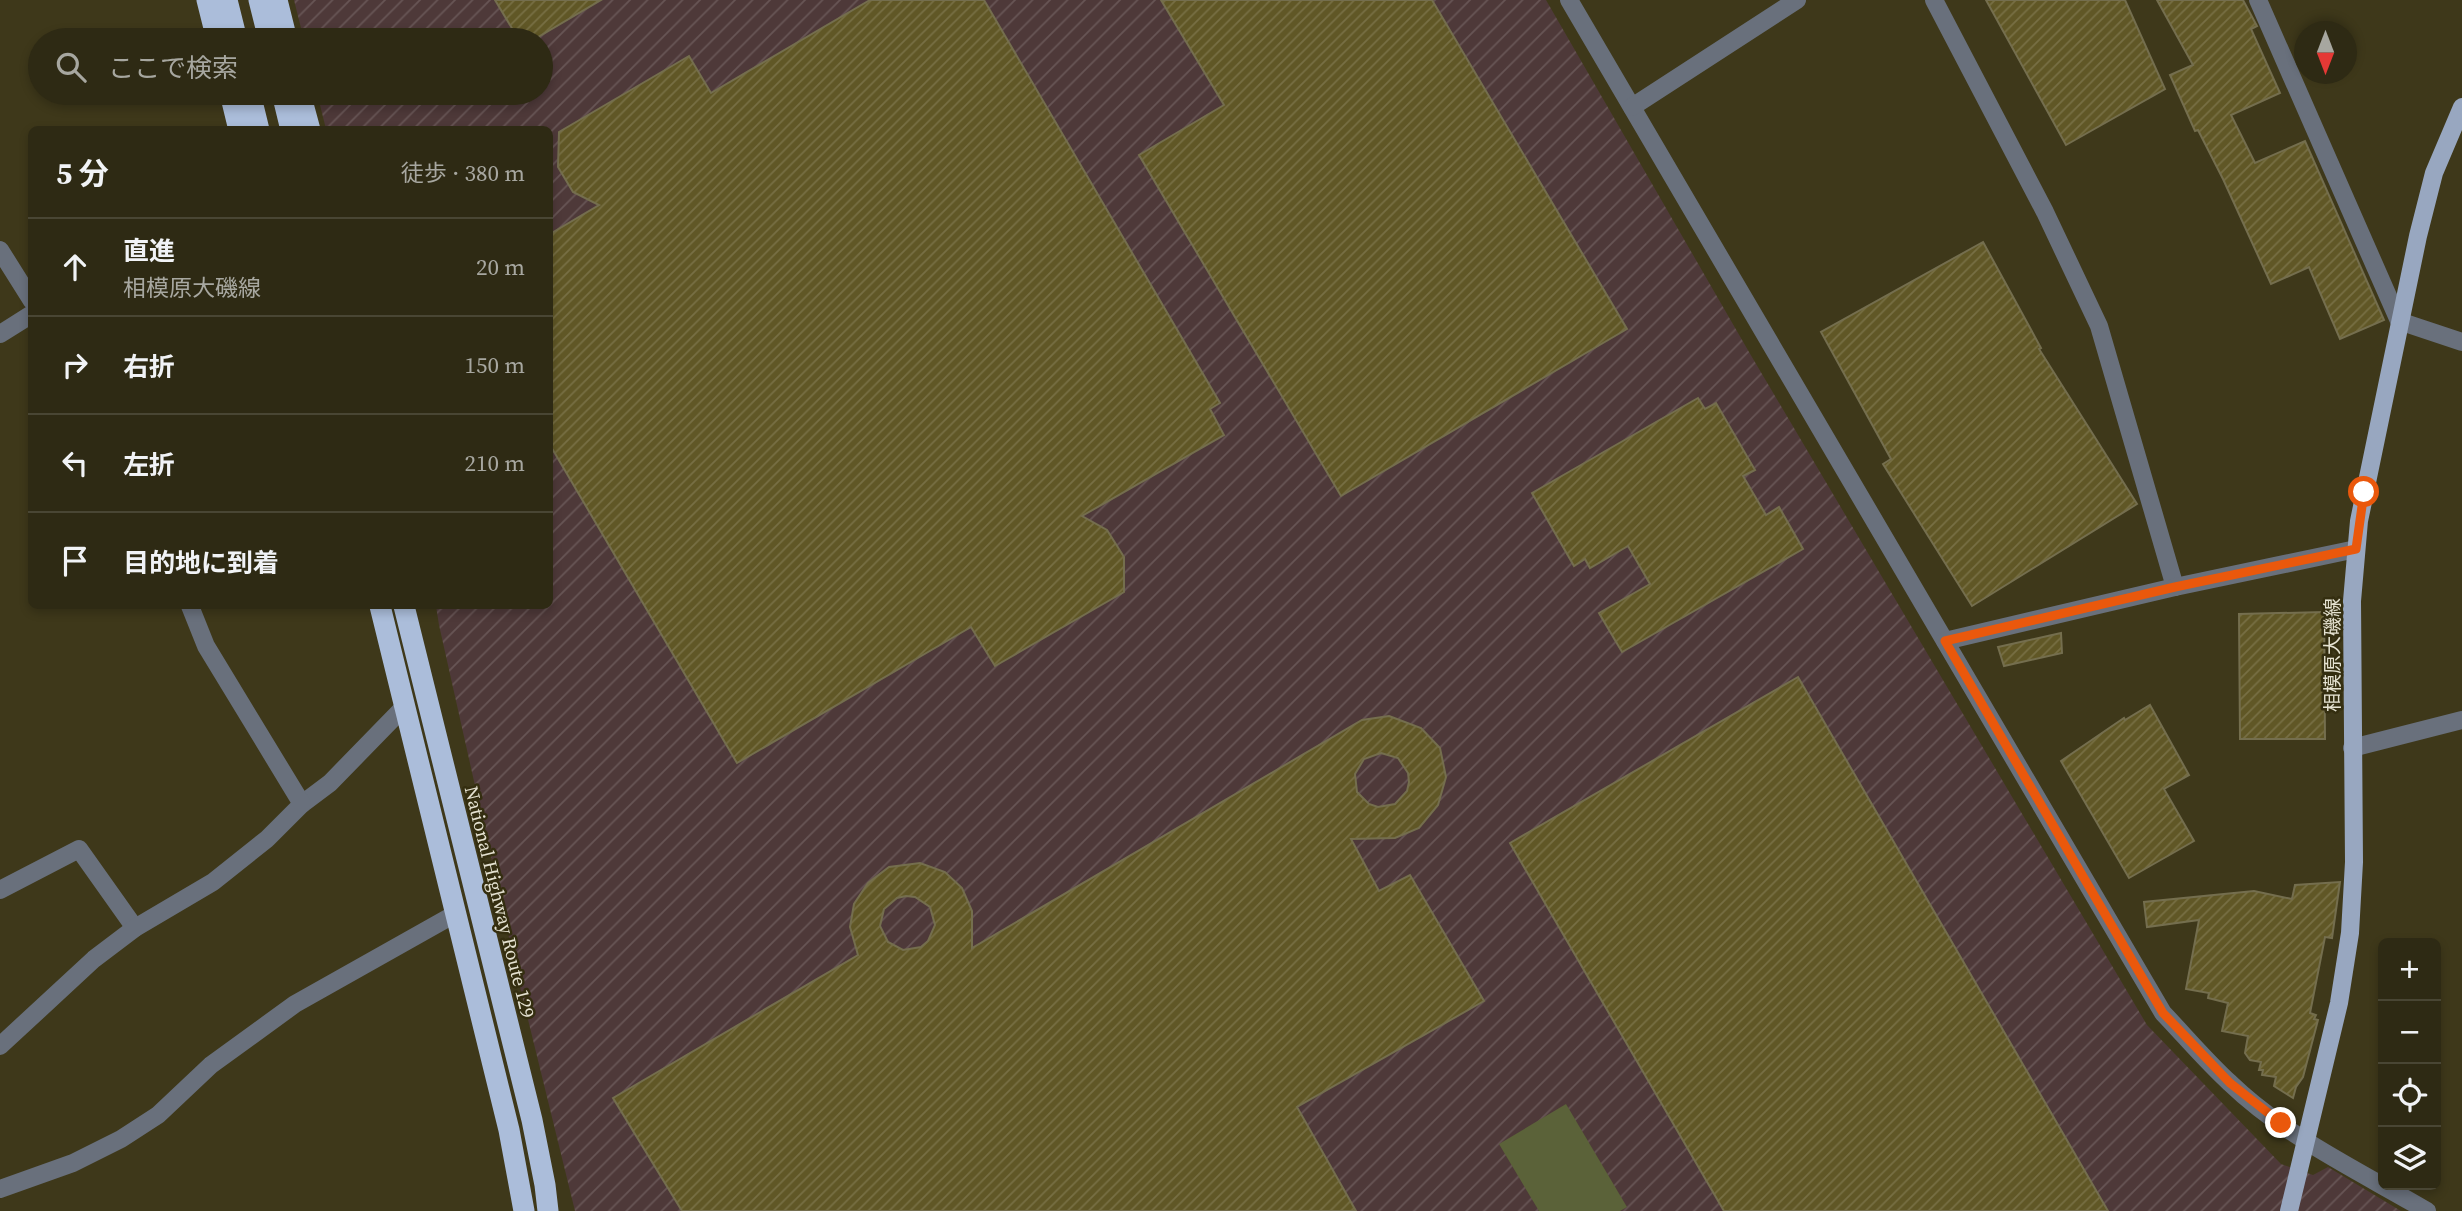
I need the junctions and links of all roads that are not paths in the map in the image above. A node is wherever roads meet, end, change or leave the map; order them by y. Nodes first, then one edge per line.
1 (207, 0) edge
2 (227, 0) edge
3 (259, 0) edge
4 (277, 0) edge
5 (1569, 0) edge
6 (1797, 0) edge
7 (1934, 0) edge
8 (2258, 0) edge
9 (214, 28) edge
10 (234, 28) edge
11 (266, 28) edge
12 (284, 28) edge
13 (233, 105) edge
14 (253, 105) edge
15 (285, 105) edge
16 (303, 105) edge
17 (1632, 107) junction
18 (2462, 107) edge
19 (238, 126) edge
20 (258, 126) edge
21 (290, 126) edge
22 (309, 126) edge
23 (0, 250) edge
24 (28, 295) edge
25 (2399, 321) junction
26 (28, 322) edge
27 (0, 334) edge
28 (2462, 342) edge
29 (2356, 549) junction
30 (2175, 587) junction
31 (191, 609) edge
32 (381, 609) edge
33 (405, 609) edge
34 (1945, 641) junction
35 (405, 706) junction
36 (2462, 720) edge
37 (2353, 748) junction
38 (302, 804) junction
39 (0, 890) edge
40 (456, 914) junction
41 (135, 928) junction
42 (0, 1046) edge
43 (2306, 1140) junction
44 (0, 1189) edge
45 (524, 1211) edge
46 (548, 1211) edge
47 (2289, 1211) edge
48 (2427, 1211) edge

1 - 9 highway
2 - 10 highway
3 - 11 highway
4 - 12 highway
5 - 17 street
6 - 17 street
7 - 30 street
8 - 25 street
13 - 19 highway
14 - 20 highway
15 - 21 highway
16 - 22 highway
17 - 34 street
18 - 25 main road, 相模原大磯線
23 - 24 street
25 - 28 street
25 - 29 main road, 相模原大磯線
26 - 27 street
29 - 30 street
29 - 37 main road, 相模原大磯線
30 - 34 street
31 - 38 street
32 - 35 highway
33 - 46 highway, National Highway Route 129
34 - 43 street
35 - 38 street
35 - 40 highway
36 - 37 street
37 - 43 main road, 相模原大磯線
38 - 41 street
39 - 41 street
40 - 44 street
40 - 45 highway
41 - 42 street
43 - 47 main road, 相模原大磯線
43 - 48 street

